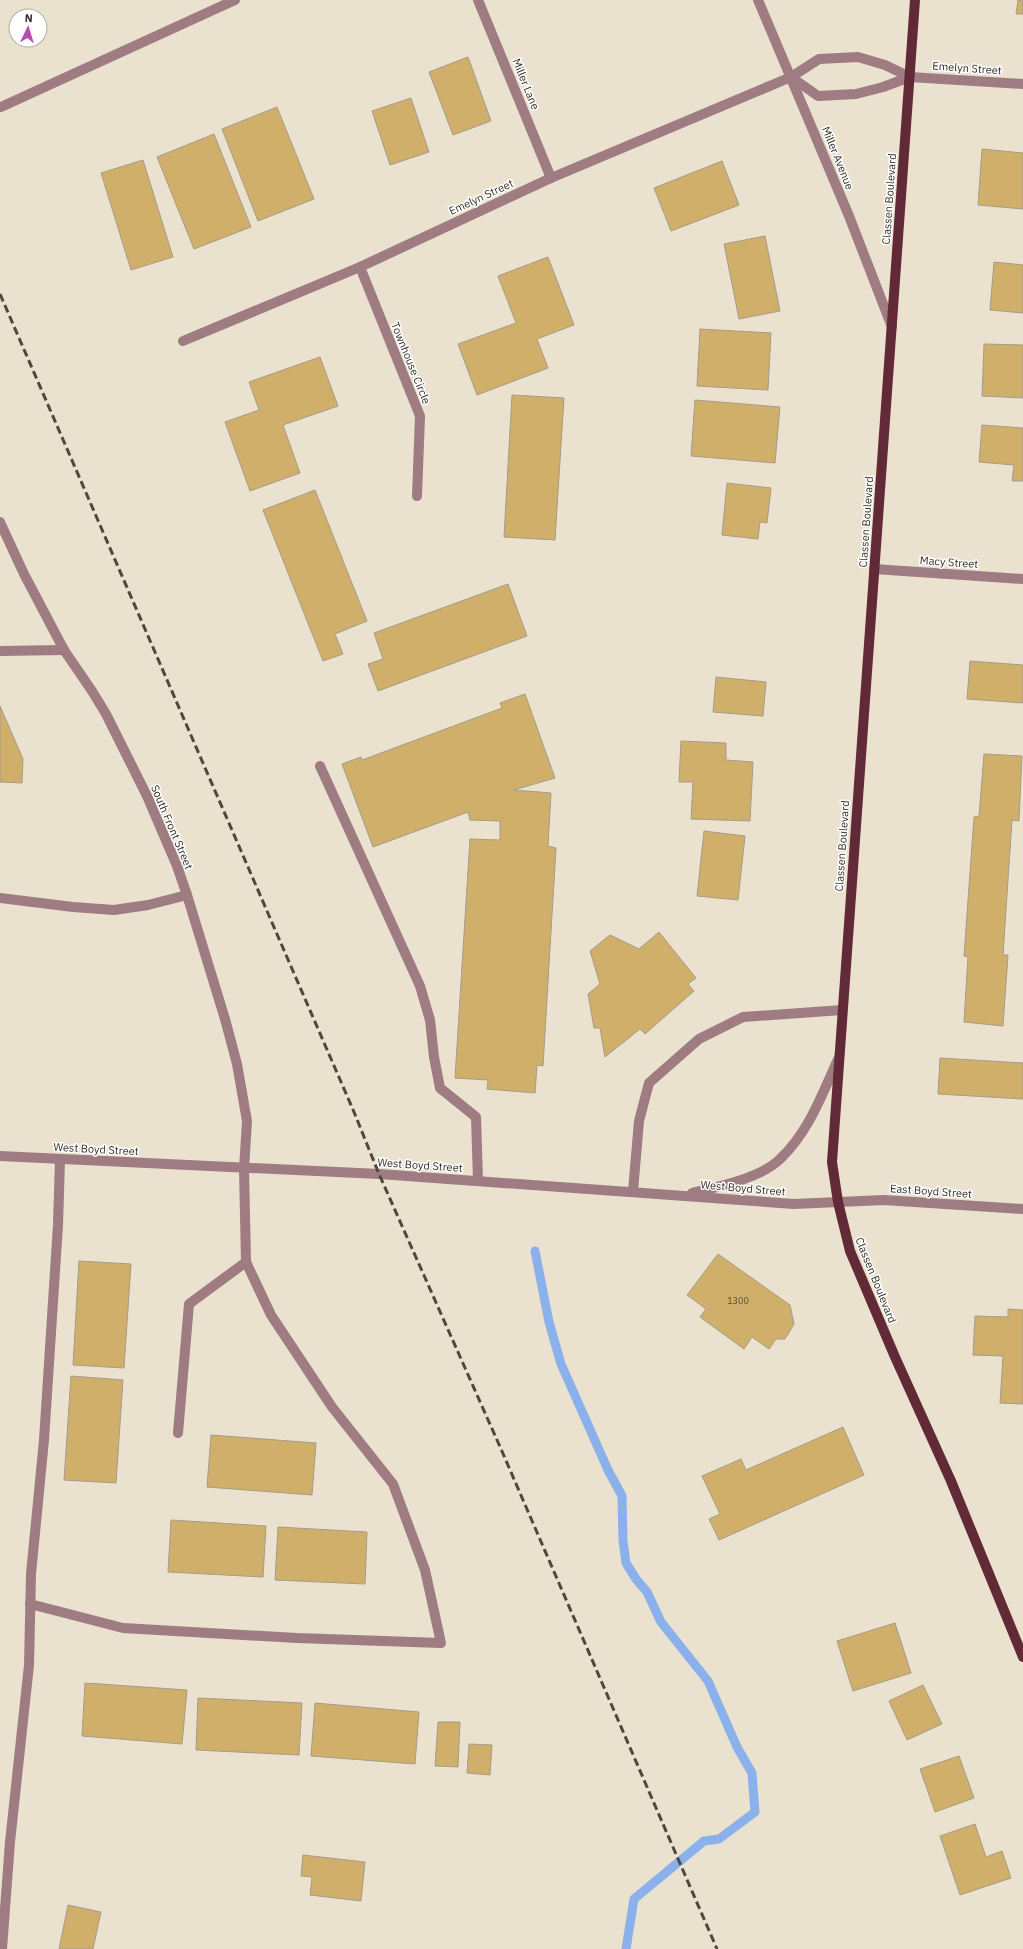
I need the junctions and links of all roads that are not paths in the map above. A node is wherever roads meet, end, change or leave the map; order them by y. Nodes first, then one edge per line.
1 (235, 0) edge
2 (478, 0) edge
3 (758, 0) edge
4 (916, 0) edge
5 (791, 77) junction
6 (910, 77) junction
7 (1023, 84) edge
8 (1, 107) dead end
9 (551, 178) junction
10 (360, 267) junction
11 (892, 327) junction
12 (183, 341) dead end
13 (417, 496) dead end
14 (0, 522) edge
15 (874, 569) junction
16 (1023, 579) edge
17 (64, 650) junction
18 (0, 651) edge
19 (320, 766) dead end
20 (187, 896) junction
21 (0, 898) edge
22 (842, 1010) junction
23 (839, 1056) junction
24 (0, 1156) edge
25 (60, 1160) junction
26 (244, 1169) junction
27 (478, 1181) junction
28 (633, 1192) junction
29 (683, 1195) junction
30 (838, 1202) junction
31 (1023, 1209) edge
32 (246, 1262) junction
33 (178, 1433) dead end
34 (30, 1604) junction
35 (1023, 1657) edge
36 (2, 1949) edge

1 - 8 street
2 - 9 street, Miller Lane
3 - 5 street, Miller Avenue
4 - 6 main road, Classen Boulevard
5 - 6 street, Emelyn Street
5 - 6 street, Emelyn Street
5 - 9 street, Emelyn Street
5 - 11 street, Miller Avenue
6 - 7 street, Emelyn Street
6 - 11 main road, Classen Boulevard
9 - 10 street, Emelyn Street
10 - 12 street, Emelyn Street
10 - 13 street, Townhouse Circle
11 - 15 main road, Classen Boulevard
14 - 17 street, South Front Street
15 - 16 street, Macy Street
15 - 22 main road, Classen Boulevard
17 - 18 street
17 - 20 street, South Front Street
19 - 27 street
20 - 21 street
20 - 26 street, South Front Street
22 - 23 main road, Classen Boulevard
22 - 28 street
23 - 29 street
23 - 30 main road, Classen Boulevard
24 - 25 street, West Boyd Street
25 - 26 street, West Boyd Street
25 - 34 street
26 - 27 street, West Boyd Street
26 - 32 street, South Front Street
27 - 28 street, West Boyd Street
28 - 29 street, West Boyd Street
29 - 30 street, West Boyd Street
30 - 31 street, East Boyd Street
30 - 35 main road, Classen Boulevard
32 - 33 street
32 - 34 street
34 - 36 street

